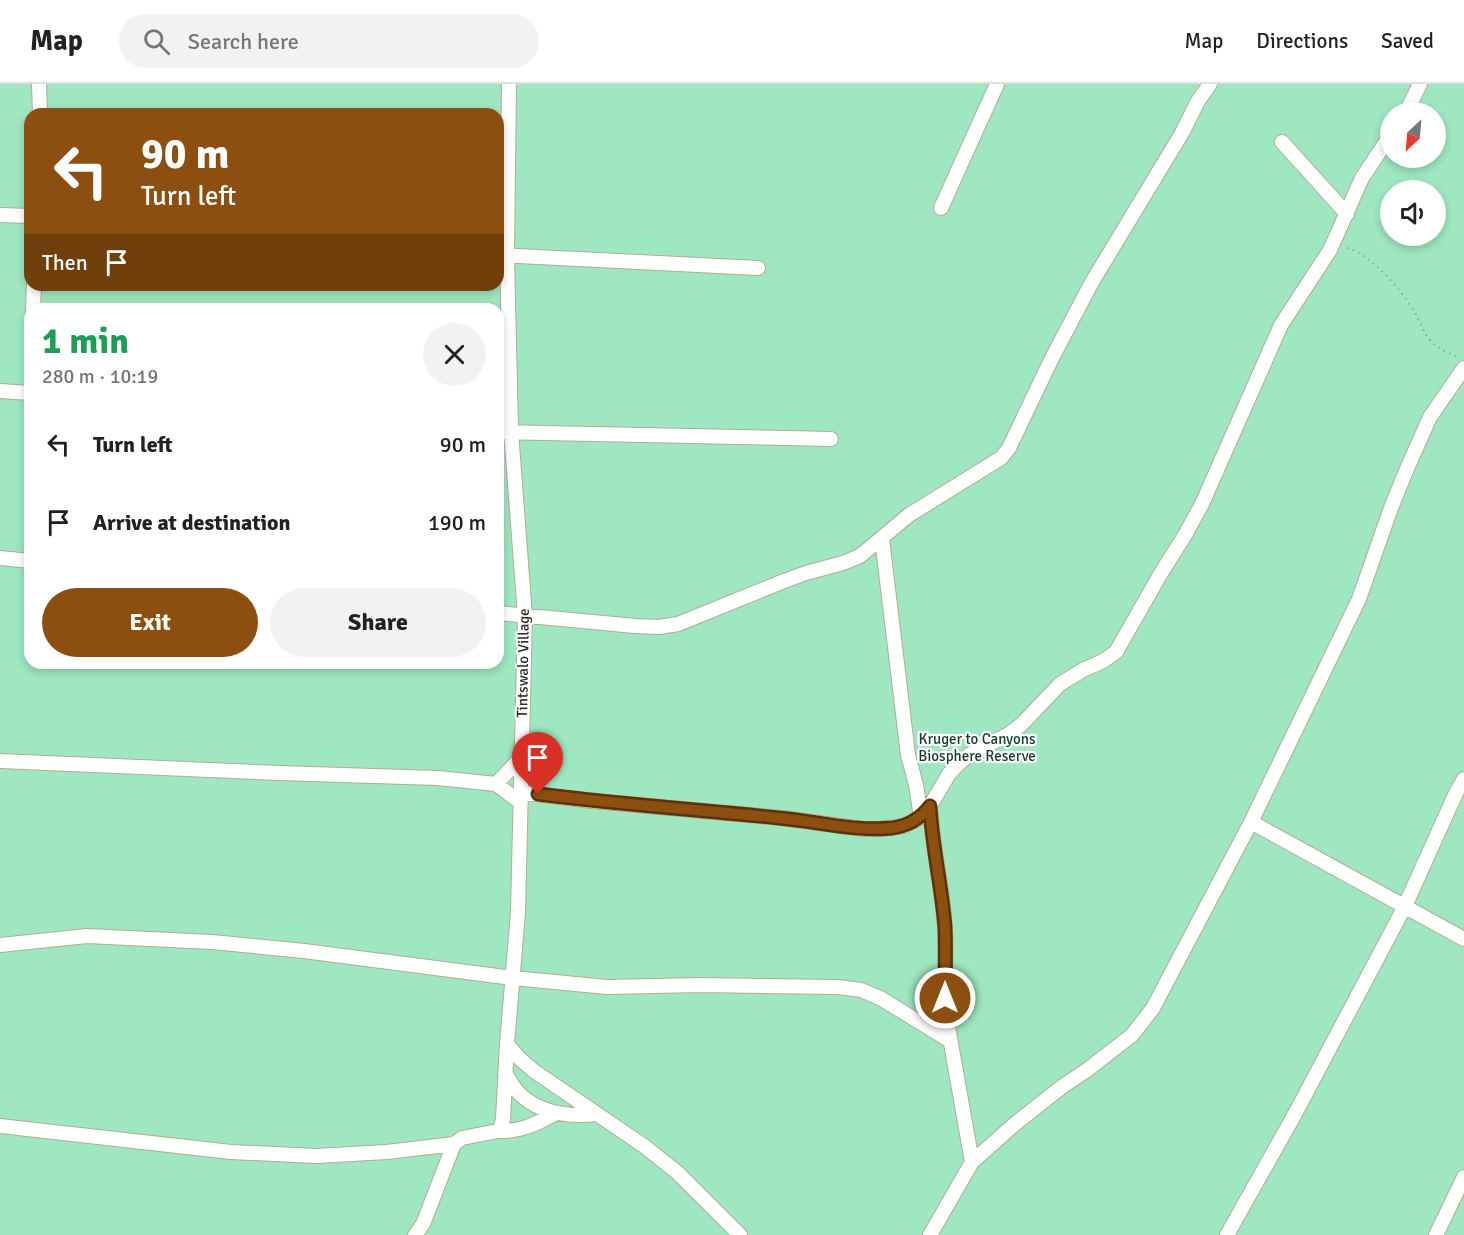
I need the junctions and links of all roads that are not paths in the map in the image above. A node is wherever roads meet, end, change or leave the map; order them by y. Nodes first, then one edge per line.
1 (39, 84) edge
2 (509, 84) edge
3 (997, 84) edge
4 (1210, 84) edge
5 (1420, 84) edge
6 (1411, 102) edge
7 (40, 108) edge
8 (1282, 142) dead end
9 (1380, 151) edge
10 (504, 206) edge
11 (941, 208) dead end
12 (1347, 214) junction
13 (0, 215) edge
14 (24, 216) edge
15 (504, 255) edge
16 (758, 268) dead end
17 (1464, 368) edge
18 (504, 372) edge
19 (0, 391) edge
20 (24, 393) edge
21 (505, 431) edge
22 (831, 439) dead end
23 (882, 539) junction
24 (0, 558) edge
25 (24, 560) edge
26 (504, 614) edge
27 (525, 616) junction
28 (521, 758) junction
29 (0, 761) edge
30 (1464, 779) edge
31 (496, 784) junction
32 (520, 797) junction
33 (926, 812) junction
34 (1251, 822) junction
35 (1405, 906) junction
36 (1464, 939) edge
37 (0, 945) edge
38 (513, 978) junction
39 (949, 1040) junction
40 (507, 1044) junction
41 (505, 1073) junction
42 (556, 1113) junction
43 (596, 1114) junction
44 (0, 1126) edge
45 (498, 1131) junction
46 (454, 1144) junction
47 (972, 1162) junction
48 (1464, 1177) edge
49 (416, 1235) edge
50 (740, 1235) edge
51 (930, 1235) edge
52 (1227, 1235) edge
53 (1436, 1235) edge

1 - 7 street
2 - 10 street, Tintswalo Village
3 - 11 street
4 - 23 street
5 - 6 street
8 - 12 street
9 - 12 street
12 - 33 street
13 - 14 street
15 - 16 street
17 - 34 street
18 - 21 street, Tintswalo Village
19 - 20 street
21 - 22 street
21 - 27 street, Tintswalo Village
23 - 27 street
23 - 33 street
24 - 25 street
26 - 27 street
27 - 28 street, Tintswalo Village
28 - 31 street
28 - 32 street, Tintswalo Village
29 - 31 street
30 - 35 street
31 - 32 street
32 - 33 street
32 - 38 street, Tintswalo Village
33 - 39 street
34 - 35 street
34 - 47 street
35 - 36 street
35 - 52 street
37 - 38 street
38 - 39 street
38 - 40 street, Tintswalo Village
39 - 47 street
40 - 41 street, Tintswalo Village
40 - 43 street
41 - 42 street
41 - 45 street, Tintswalo Village
42 - 43 street
42 - 45 street
43 - 50 street
44 - 46 street
45 - 46 street
46 - 49 street
47 - 51 street
48 - 53 street

